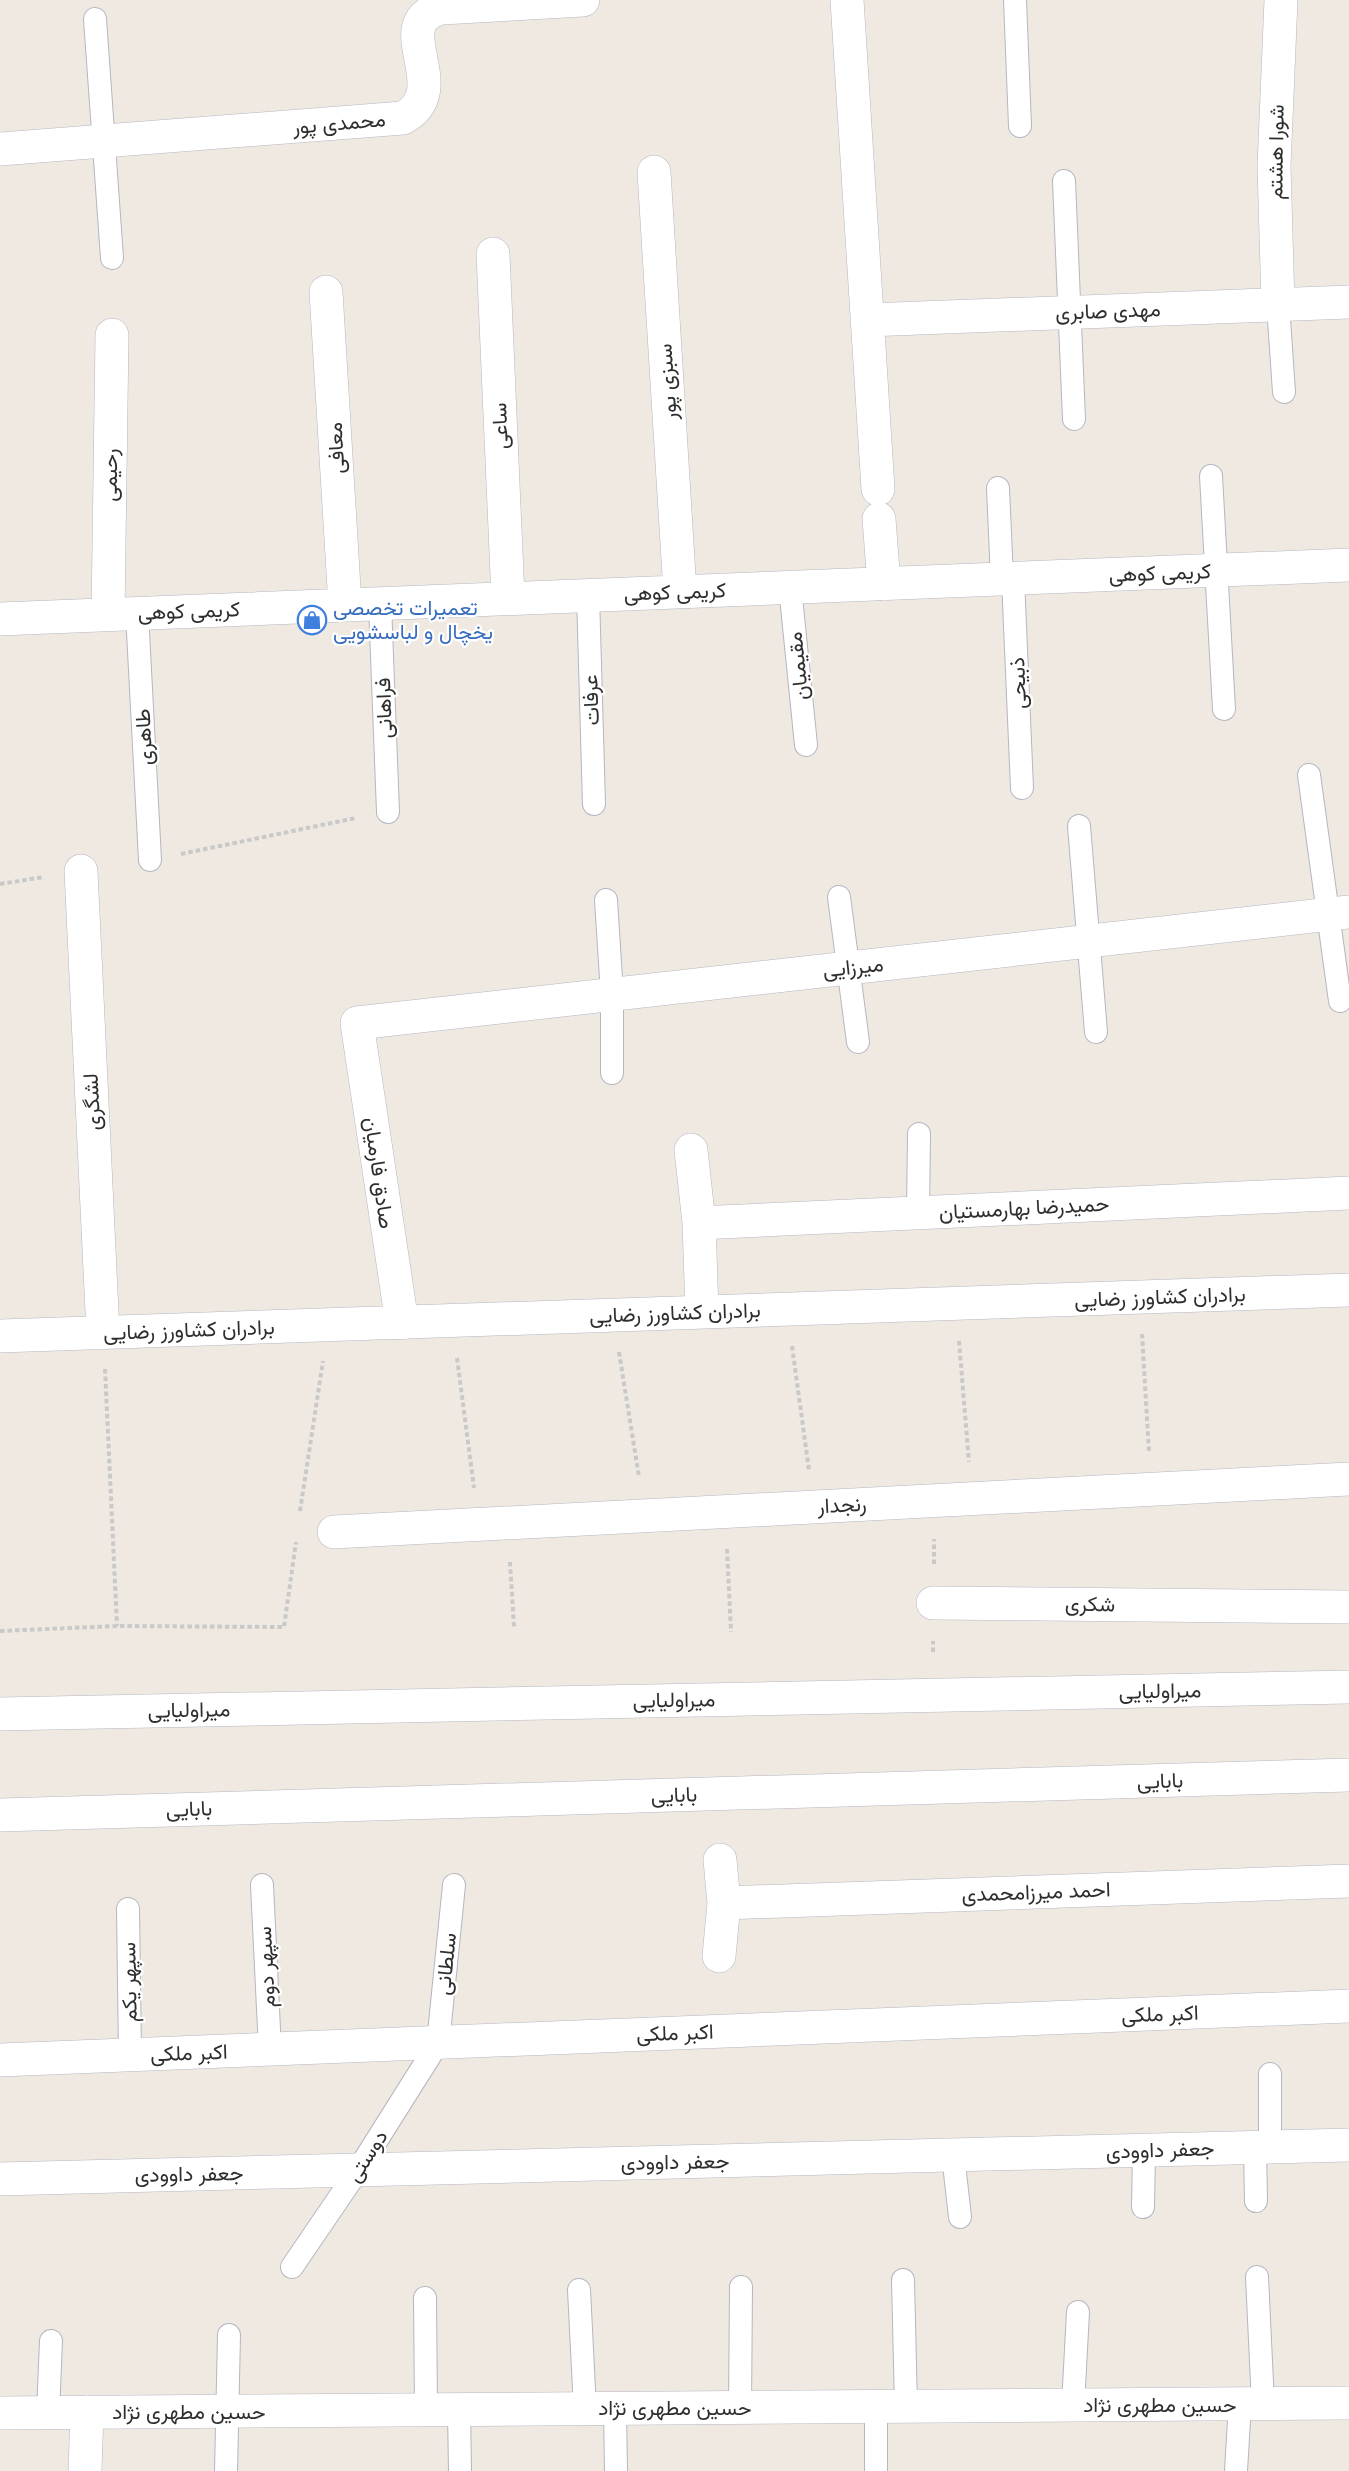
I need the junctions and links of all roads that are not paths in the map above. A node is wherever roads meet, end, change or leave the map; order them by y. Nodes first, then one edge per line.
1 (583, 0) edge
2 (847, 0) edge
3 (1015, 0) edge
4 (1281, 0) edge
5 (95, 19) dead end
6 (1020, 126) dead end
7 (104, 142) junction
8 (0, 149) edge
9 (654, 172) dead end
10 (1064, 181) dead end
11 (493, 254) dead end
12 (112, 258) dead end
13 (326, 292) dead end
14 (1349, 302) edge
15 (1278, 305) junction
16 (1069, 312) junction
17 (867, 320) junction
18 (111, 335) dead end
19 (1284, 392) dead end
20 (1074, 419) dead end
21 (1211, 476) dead end
22 (998, 488) dead end
23 (1349, 565) edge
24 (1216, 570) junction
25 (1007, 579) junction
26 (884, 584) junction
27 (790, 587) junction
28 (680, 592) junction
29 (588, 595) junction
30 (508, 598) junction
31 (380, 604) junction
32 (345, 605) junction
33 (123, 614) junction
34 (0, 618) edge
35 (1224, 709) dead end
36 (806, 746) dead end
37 (1309, 775) dead end
38 (1022, 788) dead end
39 (594, 804) dead end
40 (388, 812) road end
41 (1079, 826) dead end
42 (150, 861) road end
43 (81, 871) road end
44 (839, 897) dead end
45 (606, 900) dead end
46 (1338, 913) edge
47 (1089, 941) junction
48 (847, 968) junction
49 (612, 994) junction
50 (1340, 1001) dead end
51 (357, 1023) joint
52 (1096, 1032) dead end
53 (858, 1042) dead end
54 (612, 1073) dead end
55 (919, 1134) dead end
56 (691, 1150) dead end
57 (1349, 1193) edge
58 (918, 1213) junction
59 (699, 1223) junction
60 (1349, 1290) edge
61 (702, 1312) junction
62 (402, 1323) junction
63 (103, 1333) junction
64 (0, 1336) edge
65 (1349, 1479) edge
66 (334, 1532) dead end
67 (933, 1603) road end
68 (1349, 1607) edge
69 (1349, 1687) edge
70 (0, 1714) edge
71 (1349, 1775) edge
72 (0, 1815) edge
73 (720, 1860) dead end
74 (1349, 1881) edge
75 (262, 1885) dead end
76 (454, 1885) dead end
77 (724, 1903) junction
78 (128, 1909) dead end
79 (719, 1956) dead end
80 (1349, 2006) edge
81 (438, 2043) junction
82 (270, 2050) junction
83 (130, 2055) junction
84 (0, 2060) edge
85 (1270, 2074) dead end
86 (1349, 2145) edge
87 (1263, 2147) junction
88 (1144, 2151) junction
89 (953, 2155) junction
90 (358, 2170) junction
91 (0, 2179) edge
92 (1256, 2201) dead end
93 (1143, 2207) dead end
94 (960, 2217) dead end
95 (292, 2267) dead end
96 (1257, 2277) dead end
97 (903, 2280) dead end
98 (741, 2286) dead end
99 (579, 2290) dead end
100 (425, 2298) dead end
101 (1078, 2312) dead end
102 (229, 2335) dead end
103 (51, 2341) dead end
104 (1349, 2403) edge
105 (1251, 2404) junction
106 (1073, 2405) junction
107 (891, 2407) junction
108 (740, 2408) junction
109 (600, 2409) junction
110 (426, 2410) junction
111 (459, 2410) junction
112 (228, 2411) junction
113 (87, 2412) junction
114 (0, 2413) edge
115 (48, 2413) junction
116 (85, 2471) edge
117 (226, 2471) edge
118 (460, 2471) edge
119 (616, 2471) edge
120 (876, 2471) edge
121 (1236, 2471) edge

1 - 7 street, محمدی پور
2 - 17 street
3 - 6 lane
4 - 15 street, شورا هشتم
5 - 7 lane
7 - 8 street, محمدی پور
7 - 12 lane
9 - 28 street, سبزی پور
10 - 16 lane
11 - 30 street, ساعی
13 - 32 street, معافی
14 - 15 street, مهدی صابری
15 - 16 street, مهدی صابری
15 - 19 lane
16 - 17 street, مهدی صابری
16 - 20 lane
17 - 26 street
18 - 33 street, رحیمی
21 - 24 lane
22 - 25 lane, ذبیحی
23 - 24 street, کریمی کوهی
24 - 25 street, کریمی کوهی
24 - 35 lane
25 - 26 street, کریمی کوهی
25 - 38 lane, ذبیحی
26 - 27 street, کریمی کوهی
27 - 28 street, کریمی کوهی
27 - 36 lane, مقیمیان
28 - 29 street, کریمی کوهی
29 - 30 street, کریمی کوهی
29 - 39 lane, عرفات
30 - 31 street, کریمی کوهی
31 - 32 street, کریمی کوهی
31 - 40 lane, فراهانی
32 - 33 street, کریمی کوهی
33 - 34 street, کریمی کوهی
33 - 42 lane, طاهری
37 - 46 lane
41 - 47 lane
43 - 63 street, لشگری
44 - 48 lane
45 - 49 lane
46 - 47 street, میرزایی
46 - 50 lane
47 - 48 street, میرزایی
47 - 52 lane
48 - 49 street, میرزایی
48 - 53 lane
49 - 51 street, میرزایی
49 - 54 lane
51 - 62 street, صادق فارمیان
55 - 58 lane
56 - 59 street
57 - 58 street, حمیدرضا بهارمستیان
58 - 59 street, حمیدرضا بهارمستیان
59 - 61 street
60 - 61 street, برادران کشاورز رضایی
61 - 62 street, برادران کشاورز رضایی
62 - 63 street, برادران کشاورز رضایی
63 - 64 street, برادران کشاورز رضایی
65 - 66 street, رنجدار
67 - 68 street, شکری
69 - 70 street, میراولیایی
71 - 72 street, بابایی
73 - 77 street
74 - 77 street, احمد میرزامحمدی
75 - 82 lane, سپهر دوم
76 - 81 lane, سلطانی
77 - 79 street
78 - 83 lane, سپهر یکم
80 - 81 street, اکبر ملکی
81 - 82 street, اکبر ملکی
81 - 90 lane, دوستی
82 - 83 street, اکبر ملکی
83 - 84 street, اکبر ملکی
85 - 87 lane
86 - 87 street, جعفر داوودی
87 - 88 street, جعفر داوودی
87 - 92 lane
88 - 89 street, جعفر داوودی
88 - 93 lane
89 - 90 street, جعفر داوودی
89 - 94 lane
90 - 91 street, جعفر داوودی
90 - 95 lane, دوستی
96 - 105 lane
97 - 107 lane
98 - 108 lane
99 - 109 lane
100 - 110 lane
101 - 106 lane
102 - 112 lane
103 - 115 lane
104 - 105 street, حسین مطهری نژاد
105 - 106 street, حسین مطهری نژاد
105 - 121 lane
106 - 107 street, حسین مطهری نژاد
107 - 108 street, حسین مطهری نژاد
107 - 120 lane
108 - 109 street, حسین مطهری نژاد
109 - 111 street, حسین مطهری نژاد
109 - 119 lane
110 - 111 street, حسین مطهری نژاد
110 - 112 street, حسین مطهری نژاد
111 - 118 lane
112 - 113 street, حسین مطهری نژاد
112 - 117 lane
113 - 115 street, حسین مطهری نژاد
113 - 116 street
114 - 115 street, حسین مطهری نژاد

